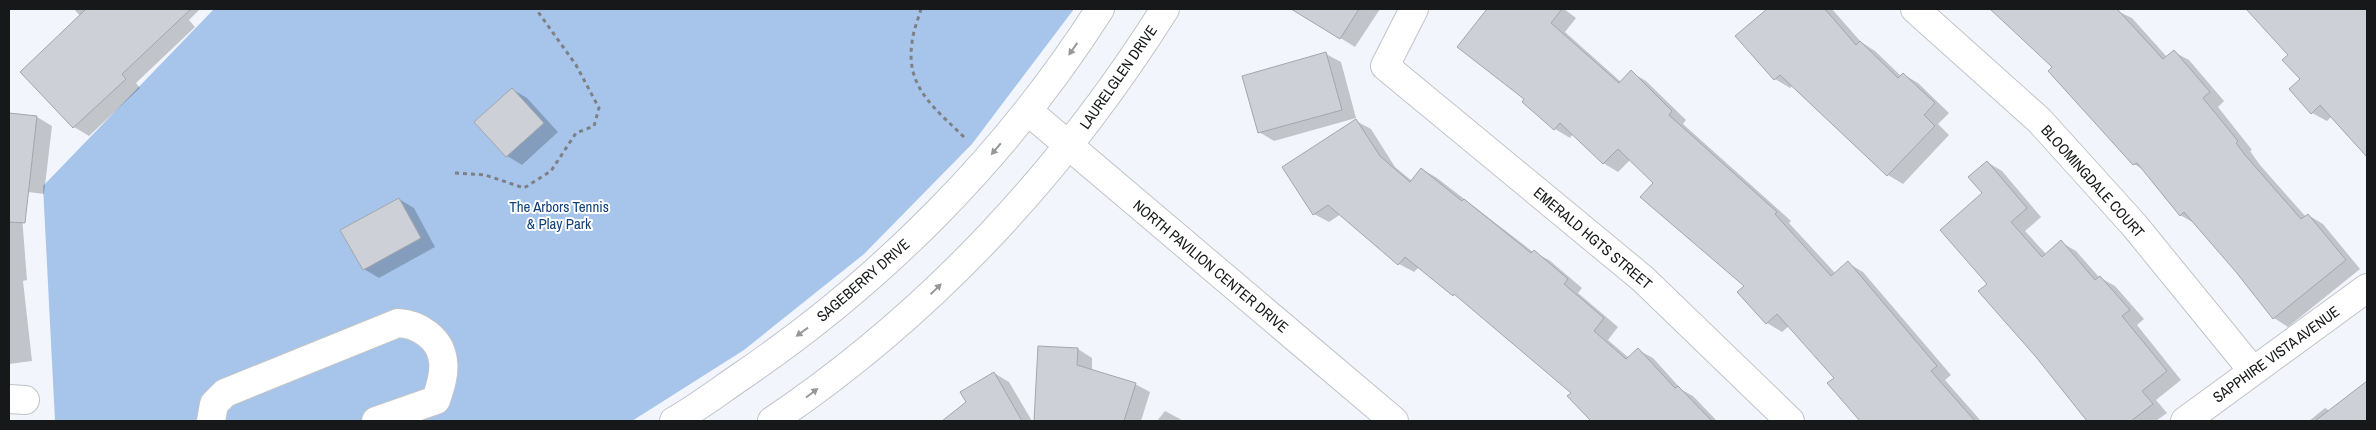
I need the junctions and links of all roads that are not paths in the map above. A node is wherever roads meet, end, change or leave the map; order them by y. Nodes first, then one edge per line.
1 (1100, 9) edge
2 (1165, 9) edge
3 (1414, 9) edge
4 (1915, 9) edge
5 (1028, 111) junction
6 (1069, 145) junction
7 (2367, 288) edge
8 (2253, 371) junction
9 (211, 421) edge
10 (376, 421) edge
11 (674, 421) edge
12 (772, 421) edge
13 (1394, 421) edge
14 (1790, 421) edge
15 (2185, 421) edge

1 -> 5 street
2 - 6 street, LAURELGLEN DRIVE
3 - 14 street, EMERALD HGTS STREET
4 - 8 street, BLOOMINGDALE COURT
5 - 6 street, NORTH PAVILION CENTER DRIVE
5 -> 11 street, SAGEBERRY DRIVE
12 -> 6 street
6 - 13 street, NORTH PAVILION CENTER DRIVE
7 - 8 street, SAPPHIRE VISTA AVENUE
8 - 15 street, SAPPHIRE VISTA AVENUE
9 - 10 street

